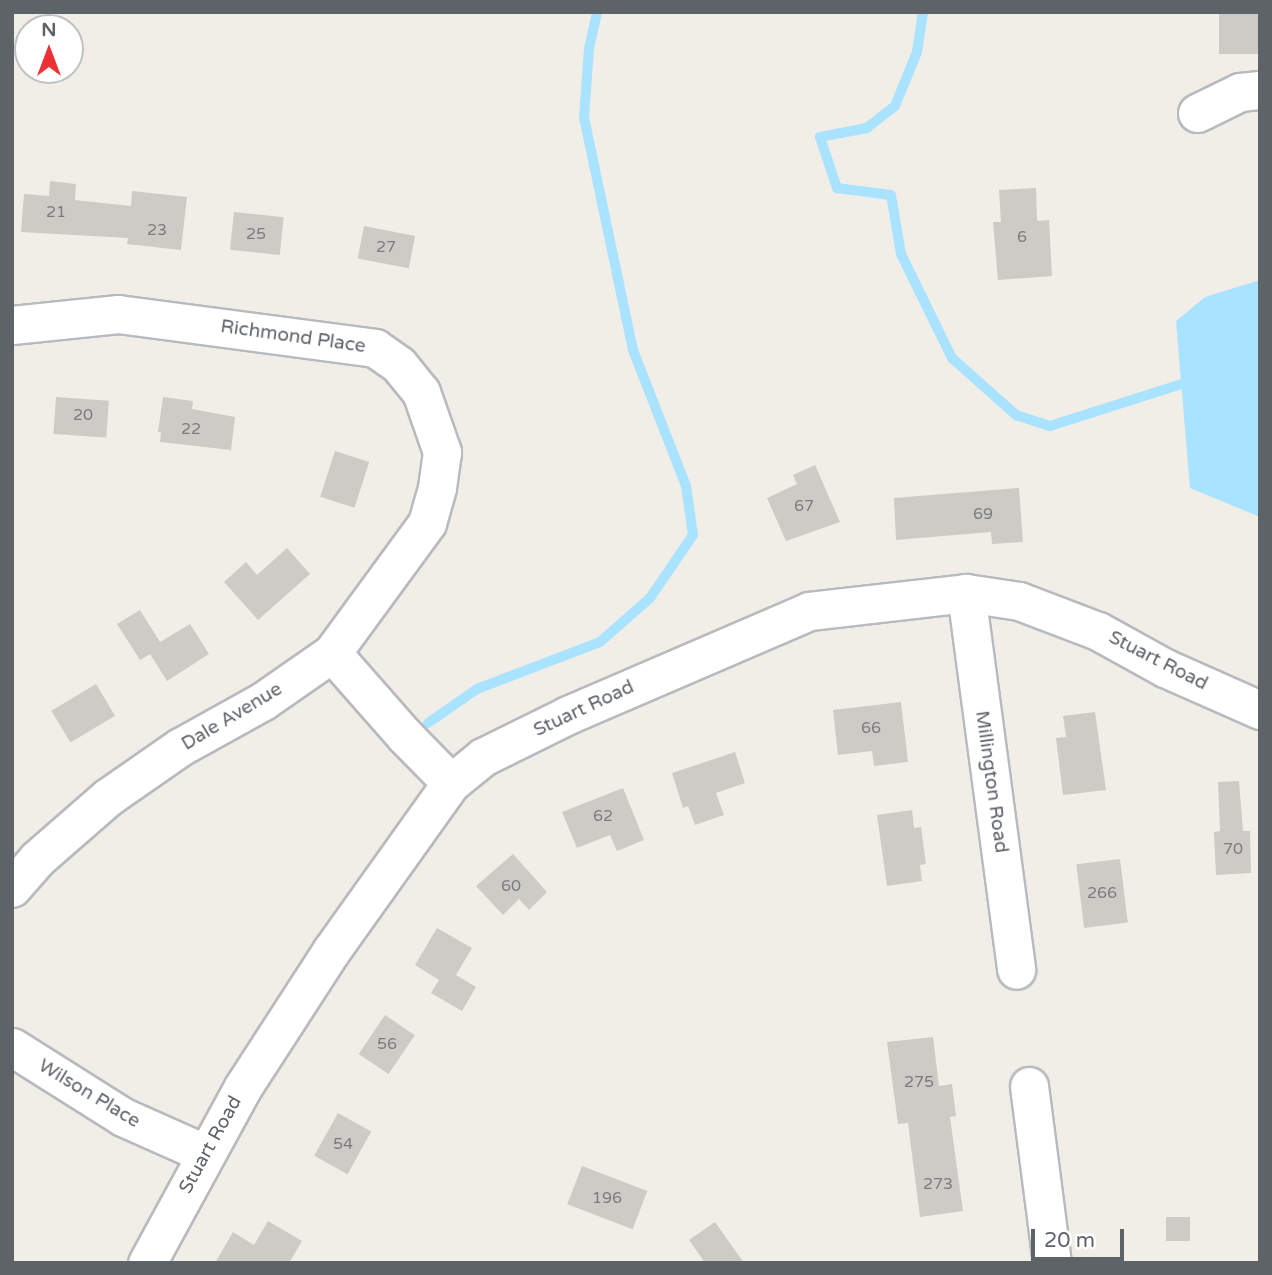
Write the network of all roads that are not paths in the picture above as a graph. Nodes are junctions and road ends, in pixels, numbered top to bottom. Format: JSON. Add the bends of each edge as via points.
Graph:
{"nodes":[{"id":1,"x":1260,"y":90,"type":"edge"},
{"id":2,"x":1197,"y":113,"type":"dead end"},
{"id":3,"x":12,"y":325,"type":"edge"},
{"id":4,"x":427,"y":523,"type":"joint"},
{"id":5,"x":966,"y":593,"type":"junction"},
{"id":6,"x":332,"y":653,"type":"junction"},
{"id":7,"x":1260,"y":710,"type":"edge"},
{"id":8,"x":451,"y":783,"type":"junction"},
{"id":9,"x":12,"y":888,"type":"edge"},
{"id":10,"x":1016,"y":970,"type":"dead end"},
{"id":11,"x":12,"y":1047,"type":"edge"},
{"id":12,"x":1030,"y":1086,"type":"dead end"},
{"id":13,"x":206,"y":1154,"type":"junction"},
{"id":14,"x":147,"y":1263,"type":"edge"},
{"id":15,"x":1052,"y":1263,"type":"edge"}],
"edges":[{"from":1,"to":2,"type":"street","via":[[1240,92]]},
{"from":3,"to":4,"type":"street","name":"Richmond Place","via":[[118,314],[374,348],[399,365],[421,392],[442,452]]},
{"from":4,"to":6,"type":"street","name":"Dale Avenue"},
{"from":5,"to":7,"type":"street","name":"Stuart Road","via":[[1019,601],[1098,631],[1165,668]]},
{"from":5,"to":8,"type":"street","name":"Stuart Road","via":[[809,611],[568,715],[483,757]]},
{"from":5,"to":10,"type":"street","name":"Millington Road"},
{"from":6,"to":8,"type":"street"},
{"from":6,"to":9,"type":"street","name":"Dale Avenue","via":[[108,797],[37,859]]},
{"from":8,"to":13,"type":"street","name":"Stuart Road","via":[[331,951],[243,1087]]},
{"from":11,"to":13,"type":"street","name":"Wilson Place","via":[[123,1117]]},
{"from":12,"to":15,"type":"street"},
{"from":13,"to":14,"type":"street","name":"Stuart Road"}]}
